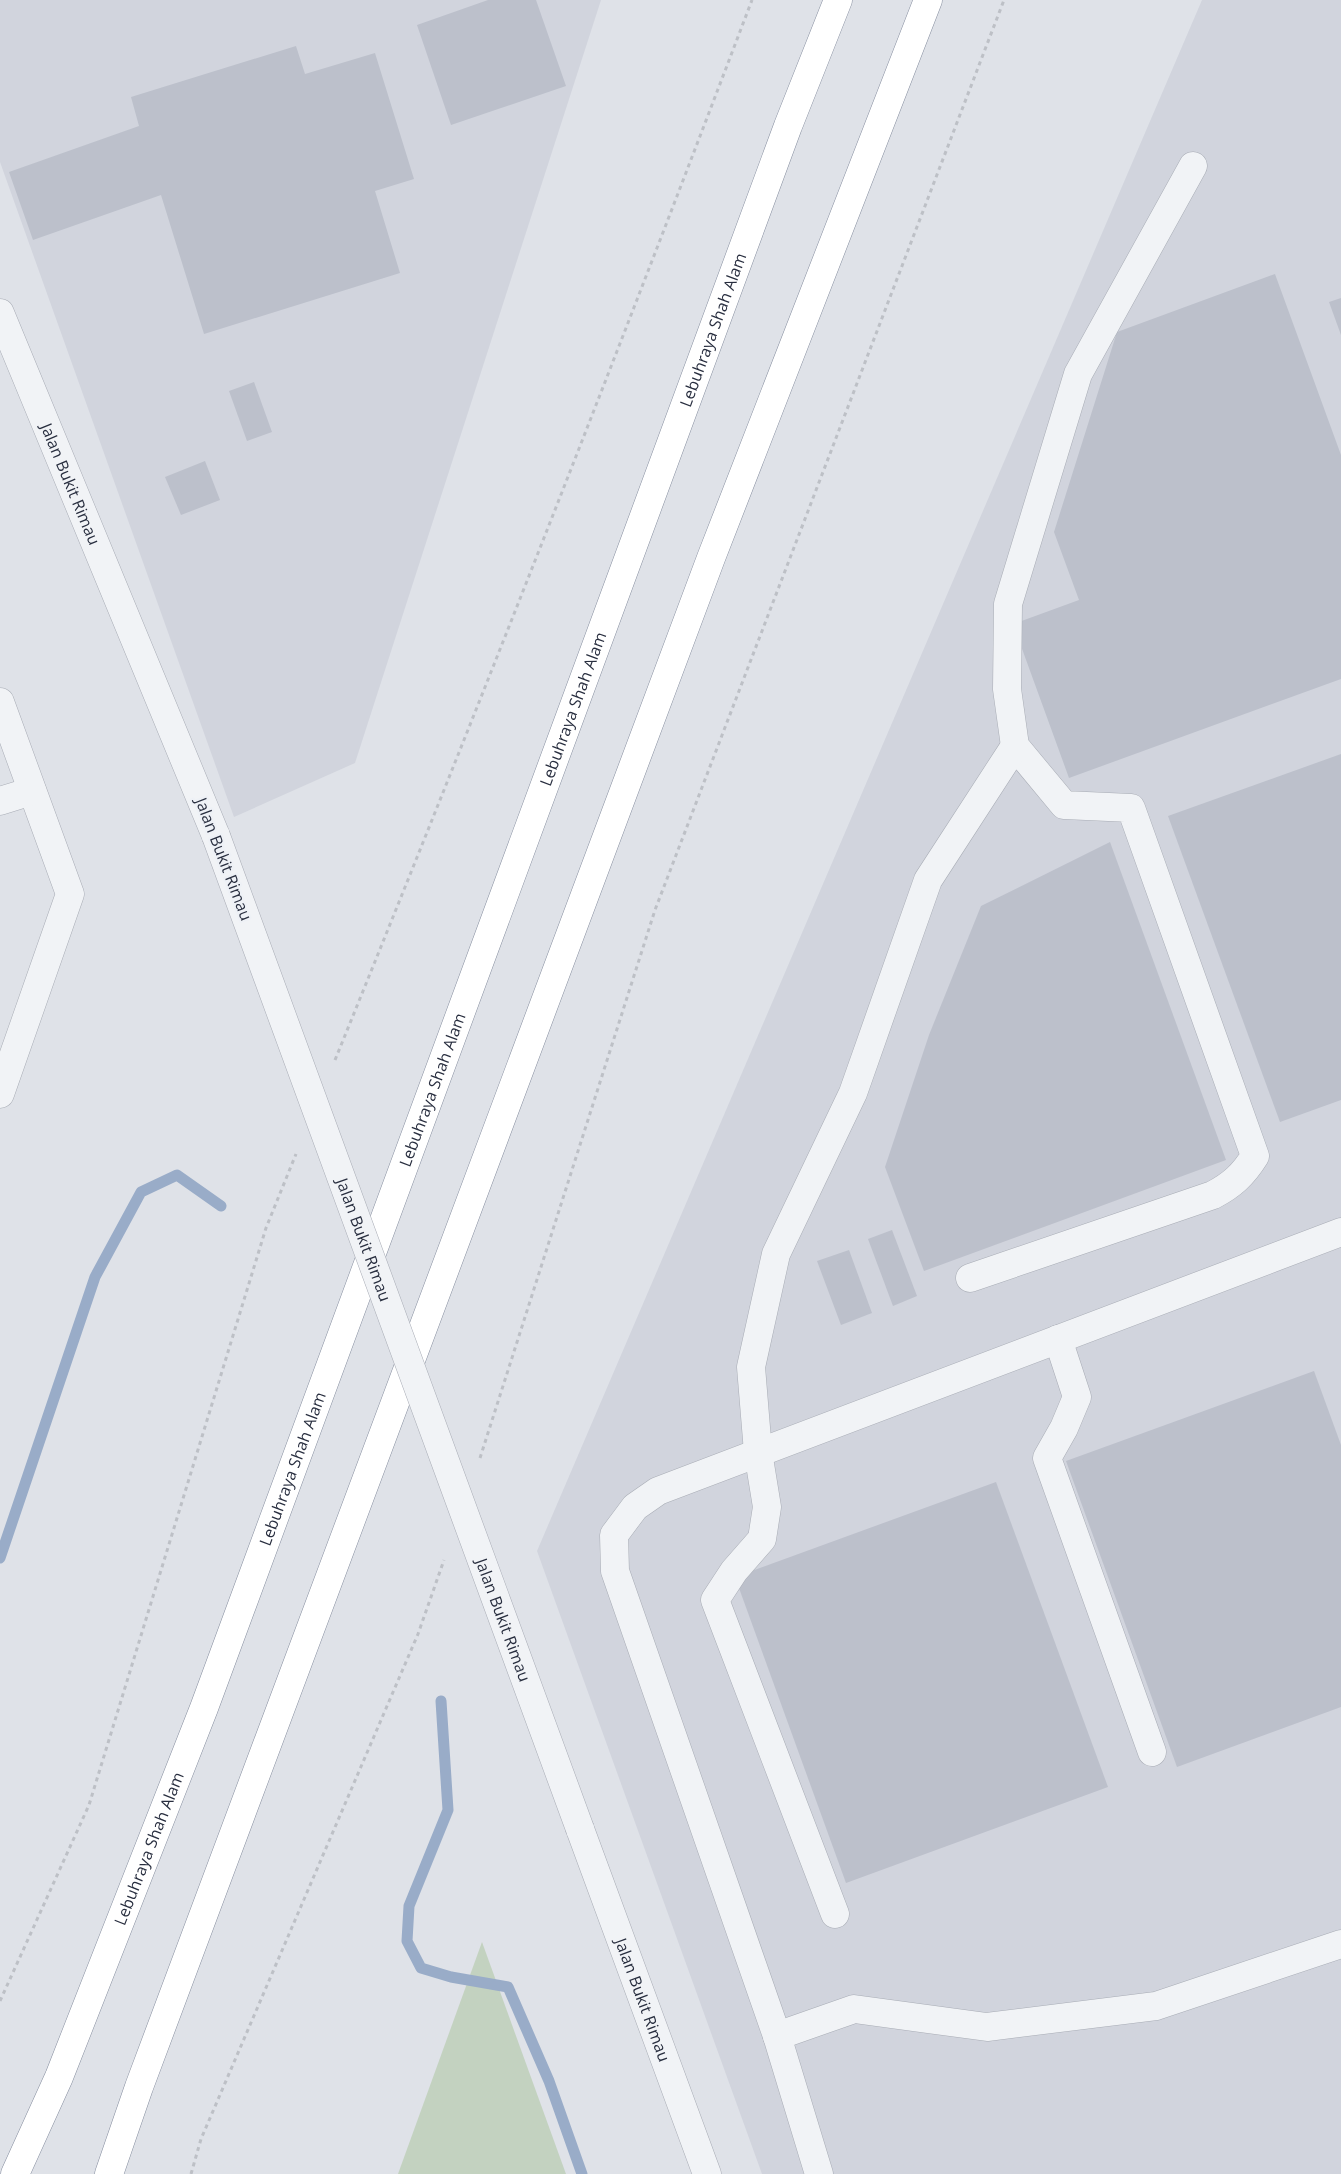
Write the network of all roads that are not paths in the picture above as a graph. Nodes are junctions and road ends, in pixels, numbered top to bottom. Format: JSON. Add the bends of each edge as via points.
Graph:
{"nodes":[{"id":1,"x":838,"y":0,"type":"edge"},
{"id":2,"x":928,"y":0,"type":"edge"},
{"id":3,"x":1194,"y":166,"type":"dead end"},
{"id":4,"x":0,"y":313,"type":"edge"},
{"id":5,"x":0,"y":702,"type":"edge"},
{"id":6,"x":1015,"y":746,"type":"junction"},
{"id":7,"x":32,"y":791,"type":"junction"},
{"id":8,"x":0,"y":801,"type":"edge"},
{"id":9,"x":0,"y":1094,"type":"edge"},
{"id":10,"x":1341,"y":1232,"type":"edge"},
{"id":11,"x":970,"y":1278,"type":"dead end"},
{"id":12,"x":1058,"y":1339,"type":"junction"},
{"id":13,"x":758,"y":1452,"type":"junction"},
{"id":14,"x":1152,"y":1752,"type":"dead end"},
{"id":15,"x":835,"y":1914,"type":"dead end"},
{"id":16,"x":1341,"y":1944,"type":"edge"},
{"id":17,"x":778,"y":2036,"type":"junction"},
{"id":18,"x":15,"y":2174,"type":"edge"},
{"id":19,"x":109,"y":2174,"type":"edge"},
{"id":20,"x":707,"y":2174,"type":"edge"},
{"id":21,"x":819,"y":2174,"type":"edge"}],
"edges":[{"from":1,"to":18,"type":"highway","name":"Lebuhraya Shah Alam","via":[[204,1708],[58,2077]]},
{"from":2,"to":19,"type":"highway","via":[[711,558]]},
{"from":3,"to":6,"type":"street","via":[[1075,383],[1008,604],[1007,689]]},
{"from":4,"to":20,"type":"street","name":"Jalan Bukit Rimau","bridge":true,"via":[[216,836]]},
{"from":5,"to":7,"type":"street"},
{"from":6,"to":11,"type":"street","via":[[1064,805],[1131,808],[1254,1156],[1233,1184],[1213,1195]]},
{"from":6,"to":13,"type":"street","via":[[928,880],[853,1093],[776,1254],[750,1367]]},
{"from":7,"to":8,"type":"street"},
{"from":7,"to":9,"type":"street","via":[[70,894]]},
{"from":10,"to":12,"type":"street"},
{"from":12,"to":13,"type":"street"},
{"from":12,"to":14,"type":"street","via":[[1077,1397],[1047,1458]]},
{"from":13,"to":15,"type":"street","via":[[766,1507],[762,1539],[734,1571],[715,1600]]},
{"from":13,"to":17,"type":"street","via":[[658,1491],[634,1507],[614,1535],[615,1571]]},
{"from":16,"to":17,"type":"street","via":[[1156,2006],[988,2027],[854,2009]]},
{"from":17,"to":21,"type":"street"}]}
